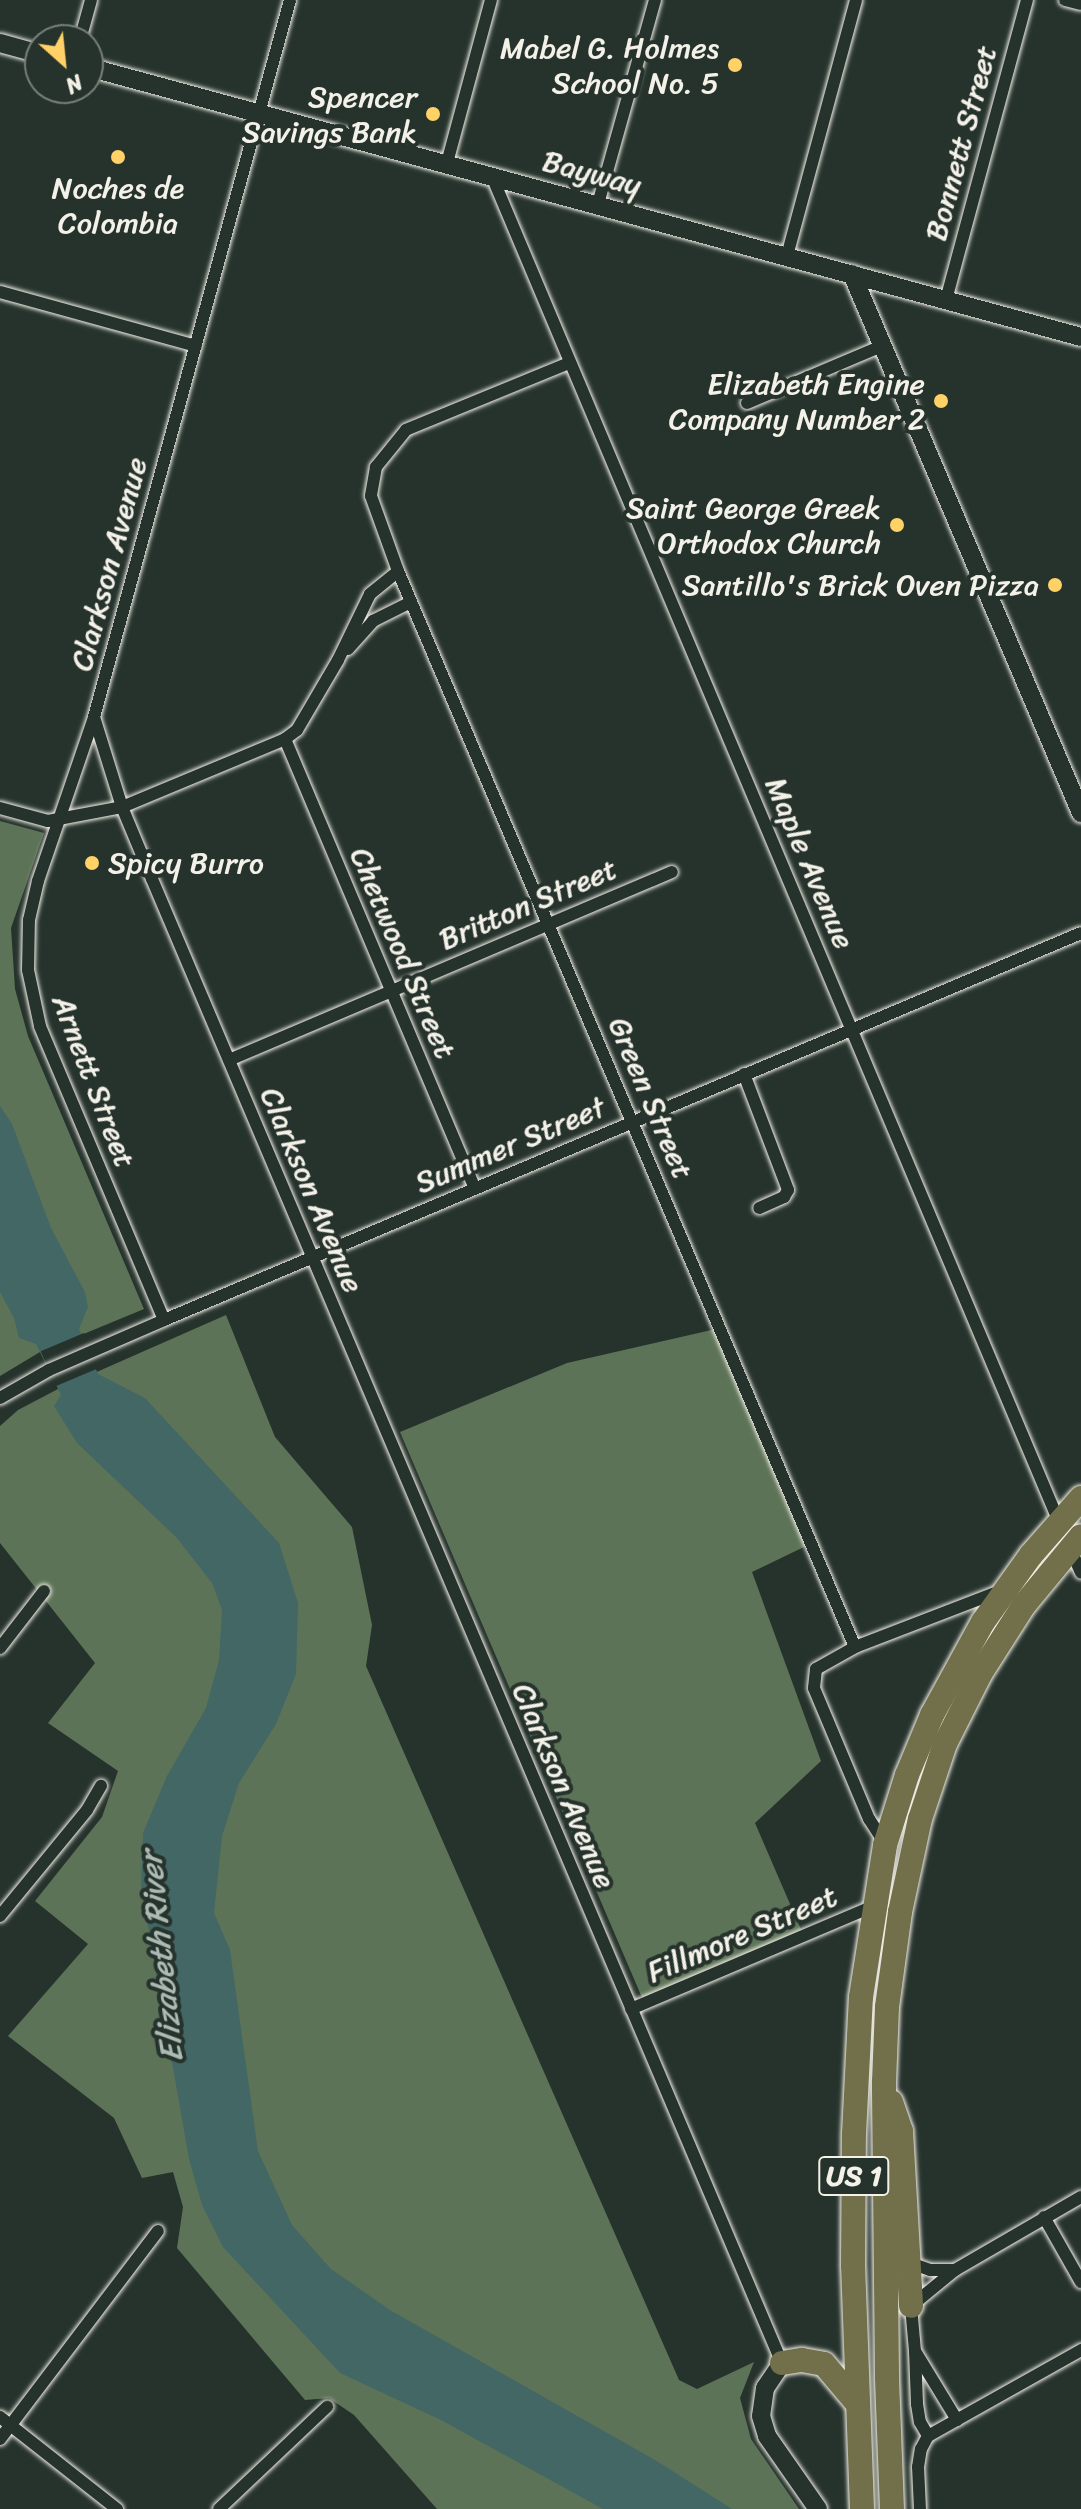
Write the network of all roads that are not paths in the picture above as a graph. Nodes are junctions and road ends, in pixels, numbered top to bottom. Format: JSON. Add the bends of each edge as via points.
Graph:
{"nodes":[{"id":1,"x":91,"y":0,"type":"edge"},
{"id":2,"x":290,"y":0,"type":"edge"},
{"id":3,"x":491,"y":0,"type":"edge"},
{"id":4,"x":655,"y":0,"type":"edge"},
{"id":5,"x":856,"y":0,"type":"edge"},
{"id":6,"x":1027,"y":0,"type":"edge"},
{"id":7,"x":1065,"y":0,"type":"edge"},
{"id":8,"x":1081,"y":4,"type":"edge"},
{"id":9,"x":84,"y":24,"type":"edge"},
{"id":10,"x":0,"y":43,"type":"edge"},
{"id":11,"x":24,"y":50,"type":"edge"},
{"id":12,"x":104,"y":71,"type":"edge"},
{"id":13,"x":258,"y":113,"type":"junction"},
{"id":14,"x":447,"y":163,"type":"junction"},
{"id":15,"x":491,"y":174,"type":"junction"},
{"id":16,"x":598,"y":204,"type":"junction"},
{"id":17,"x":787,"y":256,"type":"junction"},
{"id":18,"x":852,"y":274,"type":"junction"},
{"id":19,"x":0,"y":292,"type":"edge"},
{"id":20,"x":946,"y":300,"type":"junction"},
{"id":21,"x":1081,"y":337,"type":"edge"},
{"id":22,"x":196,"y":346,"type":"junction"},
{"id":23,"x":882,"y":346,"type":"junction"},
{"id":24,"x":569,"y":363,"type":"junction"},
{"id":25,"x":747,"y":403,"type":"dead end"},
{"id":26,"x":398,"y":571,"type":"junction"},
{"id":27,"x":411,"y":602,"type":"junction"},
{"id":28,"x":338,"y":660,"type":"junction"},
{"id":29,"x":94,"y":717,"type":"junction"},
{"id":30,"x":285,"y":739,"type":"junction"},
{"id":31,"x":122,"y":807,"type":"junction"},
{"id":32,"x":0,"y":808,"type":"edge"},
{"id":33,"x":1081,"y":813,"type":"edge"},
{"id":34,"x":61,"y":821,"type":"junction"},
{"id":35,"x":672,"y":872,"type":"dead end"},
{"id":36,"x":549,"y":923,"type":"junction"},
{"id":37,"x":1081,"y":933,"type":"edge"},
{"id":38,"x":391,"y":991,"type":"junction"},
{"id":39,"x":853,"y":1028,"type":"junction"},
{"id":40,"x":229,"y":1060,"type":"junction"},
{"id":41,"x":744,"y":1074,"type":"junction"},
{"id":42,"x":633,"y":1122,"type":"junction"},
{"id":43,"x":474,"y":1186,"type":"junction"},
{"id":44,"x":759,"y":1208,"type":"dead end"},
{"id":45,"x":312,"y":1259,"type":"junction"},
{"id":46,"x":164,"y":1320,"type":"junction"},
{"id":47,"x":0,"y":1398,"type":"edge"},
{"id":48,"x":1081,"y":1498,"type":"edge"},
{"id":49,"x":1058,"y":1521,"type":"junction"},
{"id":50,"x":1076,"y":1542,"type":"edge"},
{"id":51,"x":1081,"y":1573,"type":"edge"},
{"id":52,"x":1007,"y":1588,"type":"junction"},
{"id":53,"x":44,"y":1591,"type":"dead end"},
{"id":54,"x":855,"y":1647,"type":"junction"},
{"id":55,"x":0,"y":1648,"type":"edge"},
{"id":56,"x":101,"y":1786,"type":"dead end"},
{"id":57,"x":885,"y":1845,"type":"junction"},
{"id":58,"x":874,"y":1906,"type":"junction"},
{"id":59,"x":0,"y":1916,"type":"edge"},
{"id":60,"x":631,"y":2009,"type":"junction"},
{"id":61,"x":884,"y":2082,"type":"junction"},
{"id":62,"x":1081,"y":2197,"type":"edge"},
{"id":63,"x":1044,"y":2217,"type":"junction"},
{"id":64,"x":158,"y":2231,"type":"dead end"},
{"id":65,"x":910,"y":2263,"type":"junction"},
{"id":66,"x":955,"y":2270,"type":"junction"},
{"id":67,"x":1081,"y":2282,"type":"edge"},
{"id":68,"x":911,"y":2306,"type":"junction"},
{"id":69,"x":1081,"y":2350,"type":"edge"},
{"id":70,"x":915,"y":2351,"type":"junction"},
{"id":71,"x":782,"y":2363,"type":"junction"},
{"id":72,"x":857,"y":2403,"type":"junction"},
{"id":73,"x":327,"y":2407,"type":"dead end"},
{"id":74,"x":957,"y":2420,"type":"junction"},
{"id":75,"x":5,"y":2421,"type":"edge"},
{"id":76,"x":928,"y":2436,"type":"junction"},
{"id":77,"x":0,"y":2439,"type":"edge"},
{"id":78,"x":117,"y":2509,"type":"edge"},
{"id":79,"x":219,"y":2509,"type":"edge"},
{"id":80,"x":818,"y":2509,"type":"edge"},
{"id":81,"x":862,"y":2509,"type":"edge"},
{"id":82,"x":892,"y":2509,"type":"edge"},
{"id":83,"x":920,"y":2509,"type":"edge"}],
"edges":[{"from":1,"to":9,"type":"street"},
{"from":2,"to":13,"type":"street","name":"Clarkson Avenue"},
{"from":3,"to":14,"type":"street"},
{"from":4,"to":16,"type":"street"},
{"from":5,"to":17,"type":"street"},
{"from":6,"to":20,"type":"street","name":"Bonnett Street"},
{"from":7,"to":8,"type":"street"},
{"from":10,"to":11,"type":"main road"},
{"from":12,"to":13,"type":"main road","name":"Bayway"},
{"from":13,"to":14,"type":"main road","name":"Bayway"},
{"from":13,"to":22,"type":"street","name":"Clarkson Avenue"},
{"from":14,"to":15,"type":"main road","name":"Bayway"},
{"from":15,"to":16,"type":"main road","name":"Bayway"},
{"from":15,"to":24,"type":"street","name":"Maple Avenue"},
{"from":16,"to":17,"type":"main road","name":"Bayway"},
{"from":17,"to":18,"type":"main road","name":"Bayway"},
{"from":18,"to":20,"type":"main road","name":"Bayway"},
{"from":18,"to":23,"type":"main road"},
{"from":19,"to":22,"type":"street"},
{"from":20,"to":21,"type":"main road","name":"Bayway"},
{"from":22,"to":29,"type":"street","name":"Clarkson Avenue"},
{"from":23,"to":25,"type":"street"},
{"from":23,"to":33,"type":"main road"},
{"from":24,"to":26,"type":"street","name":"Green Street","via":[[420,422],[384,453],[371,496]]},
{"from":24,"to":39,"type":"street","name":"Maple Avenue"},
{"from":26,"to":27,"type":"street","name":"Green Street"},
{"from":26,"to":28,"type":"street","via":[[370,594]]},
{"from":27,"to":28,"type":"street","via":[[373,621]]},
{"from":27,"to":36,"type":"street","name":"Green Street"},
{"from":28,"to":30,"type":"street","via":[[297,730]]},
{"from":29,"to":31,"type":"street","name":"Clarkson Avenue"},
{"from":29,"to":34,"type":"street","name":"Arnett Street"},
{"from":30,"to":31,"type":"street"},
{"from":30,"to":38,"type":"street","name":"Chetwood Street"},
{"from":31,"to":34,"type":"street","via":[[86,811]]},
{"from":31,"to":40,"type":"street","name":"Clarkson Avenue"},
{"from":32,"to":34,"type":"street"},
{"from":34,"to":46,"type":"street","name":"Arnett Street","via":[[29,920],[26,949],[32,997]]},
{"from":35,"to":36,"type":"street","name":"Britton Street"},
{"from":36,"to":38,"type":"street","name":"Britton Street"},
{"from":36,"to":42,"type":"street","name":"Green Street"},
{"from":37,"to":39,"type":"street","name":"Summer Street"},
{"from":38,"to":40,"type":"street","name":"Britton Street"},
{"from":38,"to":43,"type":"street","name":"Chetwood Street"},
{"from":39,"to":41,"type":"street","name":"Summer Street"},
{"from":39,"to":49,"type":"street","name":"Maple Avenue"},
{"from":40,"to":45,"type":"street","name":"Clarkson Avenue"},
{"from":41,"to":42,"type":"street","name":"Summer Street"},
{"from":41,"to":44,"type":"street","via":[[788,1190]]},
{"from":42,"to":43,"type":"street","name":"Summer Street"},
{"from":42,"to":54,"type":"street","name":"Green Street"},
{"from":43,"to":45,"type":"street","name":"Summer Street"},
{"from":45,"to":46,"type":"street","name":"Summer Street"},
{"from":45,"to":60,"type":"street","name":"Clarkson Avenue"},
{"from":46,"to":47,"type":"street","name":"Summer Street","via":[[49,1370]]},
{"from":48,"to":49,"type":"highway","number":"US 1"},
{"from":49,"to":50,"type":"street","name":"Maple Avenue"},
{"from":49,"to":52,"type":"highway","number":"US 1"},
{"from":50,"to":51,"type":"street","name":"Maple Avenue"},
{"from":50,"to":61,"type":"highway","number":"US 1","via":[[1024,1605],[980,1674],[945,1744],[920,1819],[900,1912],[887,2007]]},
{"from":52,"to":54,"type":"street"},
{"from":52,"to":57,"type":"highway","number":"US 1","via":[[932,1715]]},
{"from":53,"to":55,"type":"street"},
{"from":54,"to":57,"type":"street","via":[[816,1669],[814,1688]]},
{"from":56,"to":59,"type":"street"},
{"from":57,"to":58,"type":"highway","number":"US 1"},
{"from":58,"to":60,"type":"street","name":"Fillmore Street"},
{"from":58,"to":72,"type":"highway","number":"US 1","via":[[861,1997],[854,2134]]},
{"from":60,"to":71,"type":"street","name":"Clarkson Avenue"},
{"from":61,"to":65,"type":"highway","via":[[901,2131]]},
{"from":61,"to":82,"type":"highway","number":"US 1"},
{"from":62,"to":63,"type":"street"},
{"from":63,"to":66,"type":"street"},
{"from":63,"to":67,"type":"street"},
{"from":64,"to":75,"type":"street"},
{"from":65,"to":66,"type":"street"},
{"from":65,"to":68,"type":"highway"},
{"from":66,"to":68,"type":"street"},
{"from":68,"to":70,"type":"street"},
{"from":69,"to":74,"type":"street"},
{"from":70,"to":74,"type":"street"},
{"from":70,"to":76,"type":"street","via":[[917,2404]]},
{"from":71,"to":72,"type":"highway","via":[[824,2364]]},
{"from":71,"to":80,"type":"main road","via":[[762,2397],[763,2426]]},
{"from":72,"to":81,"type":"highway","number":"US 1"},
{"from":73,"to":79,"type":"street"},
{"from":74,"to":76,"type":"street"},
{"from":75,"to":77,"type":"street"},
{"from":75,"to":78,"type":"street"},
{"from":76,"to":83,"type":"street","via":[[918,2467]]}]}
